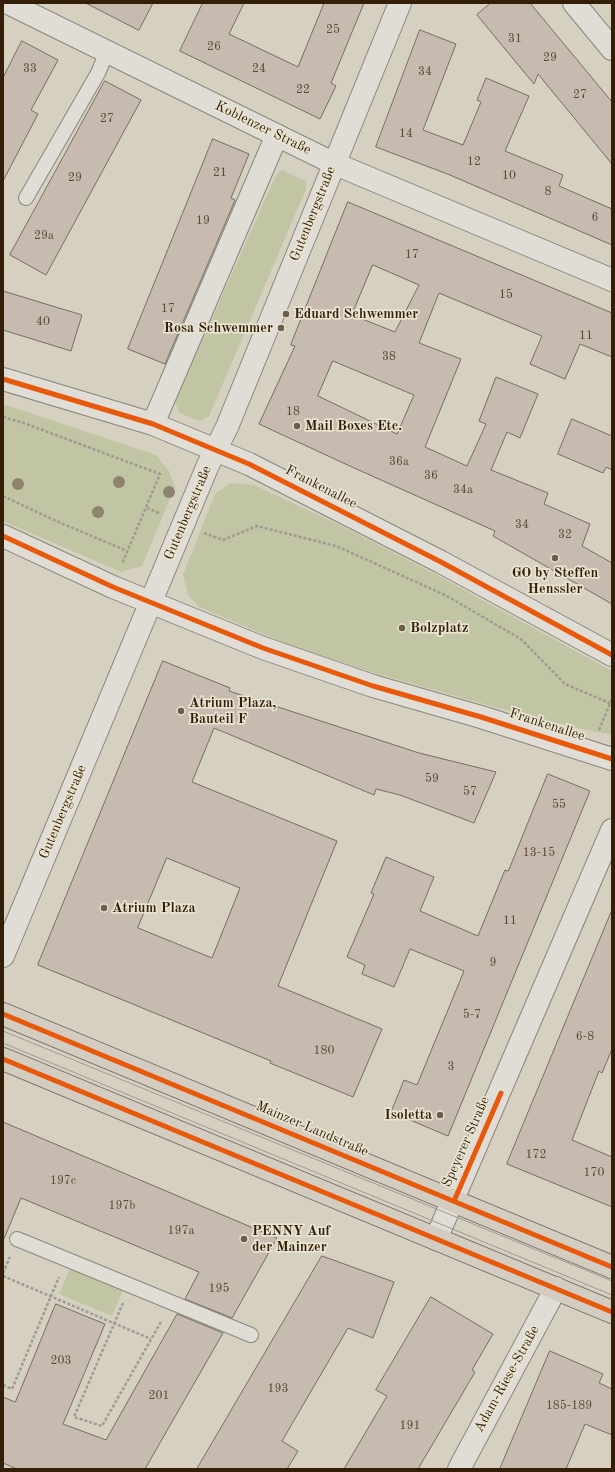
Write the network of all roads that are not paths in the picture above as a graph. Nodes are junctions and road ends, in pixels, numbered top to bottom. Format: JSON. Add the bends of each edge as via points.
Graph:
{"nodes":[{"id":1,"x":8,"y":3,"type":"edge"},
{"id":2,"x":400,"y":3,"type":"edge"},
{"id":3,"x":574,"y":3,"type":"edge"},
{"id":4,"x":612,"y":49,"type":"edge"},
{"id":5,"x":107,"y":52,"type":"junction"},
{"id":6,"x":277,"y":135,"type":"junction"},
{"id":7,"x":333,"y":163,"type":"junction"},
{"id":8,"x":26,"y":198,"type":"dead end"},
{"id":9,"x":612,"y":280,"type":"edge"},
{"id":10,"x":3,"y":379,"type":"edge"},
{"id":11,"x":153,"y":424,"type":"junction"},
{"id":12,"x":215,"y":449,"type":"junction"},
{"id":13,"x":3,"y":536,"type":"edge"},
{"id":14,"x":151,"y":603,"type":"junction"},
{"id":15,"x":612,"y":655,"type":"edge"},
{"id":16,"x":612,"y":759,"type":"edge"},
{"id":17,"x":612,"y":830,"type":"edge"},
{"id":18,"x":3,"y":956,"type":"edge"},
{"id":19,"x":3,"y":1014,"type":"edge"},
{"id":20,"x":3,"y":1059,"type":"edge"},
{"id":21,"x":454,"y":1201,"type":"junction"},
{"id":22,"x":17,"y":1239,"type":"dead end"},
{"id":23,"x":436,"y":1239,"type":"junction"},
{"id":24,"x":612,"y":1267,"type":"edge"},
{"id":25,"x":556,"y":1288,"type":"junction"},
{"id":26,"x":612,"y":1312,"type":"edge"},
{"id":27,"x":251,"y":1335,"type":"dead end"},
{"id":28,"x":458,"y":1469,"type":"edge"}],
"edges":[{"from":1,"to":5,"type":"street","name":"Koblenzer Straße"},
{"from":2,"to":7,"type":"street","name":"Gutenbergstraße"},
{"from":3,"to":4,"type":"street"},
{"from":5,"to":6,"type":"street","name":"Koblenzer Straße"},
{"from":5,"to":8,"type":"lane","via":[[98,73]]},
{"from":6,"to":7,"type":"street","name":"Koblenzer Straße"},
{"from":6,"to":11,"type":"street"},
{"from":7,"to":9,"type":"street","name":"Koblenzer Straße"},
{"from":7,"to":12,"type":"street","name":"Gutenbergstraße","via":[[227,426]]},
{"from":10,"to":11,"type":"street","name":"Frankenallee"},
{"from":11,"to":12,"type":"street","name":"Frankenallee"},
{"from":12,"to":14,"type":"street","name":"Gutenbergstraße"},
{"from":12,"to":15,"type":"street","name":"Frankenallee","via":[[441,562]]},
{"from":13,"to":14,"type":"street","name":"Frankenallee"},
{"from":14,"to":16,"type":"street","name":"Frankenallee","via":[[263,648],[373,686]]},
{"from":14,"to":18,"type":"street","name":"Gutenbergstraße"},
{"from":17,"to":21,"type":"street","name":"Speyerer Straße"},
{"from":19,"to":21,"type":"main road","name":"Mainzer Landstraße"},
{"from":20,"to":23,"type":"main road"},
{"from":21,"to":23,"type":"street","name":"Speyerer Straße"},
{"from":21,"to":24,"type":"main road","name":"Mainzer Landstraße"},
{"from":22,"to":27,"type":"lane"},
{"from":23,"to":25,"type":"main road"},
{"from":25,"to":26,"type":"main road"},
{"from":25,"to":28,"type":"street","name":"Adam-Riese-Straße"}]}
